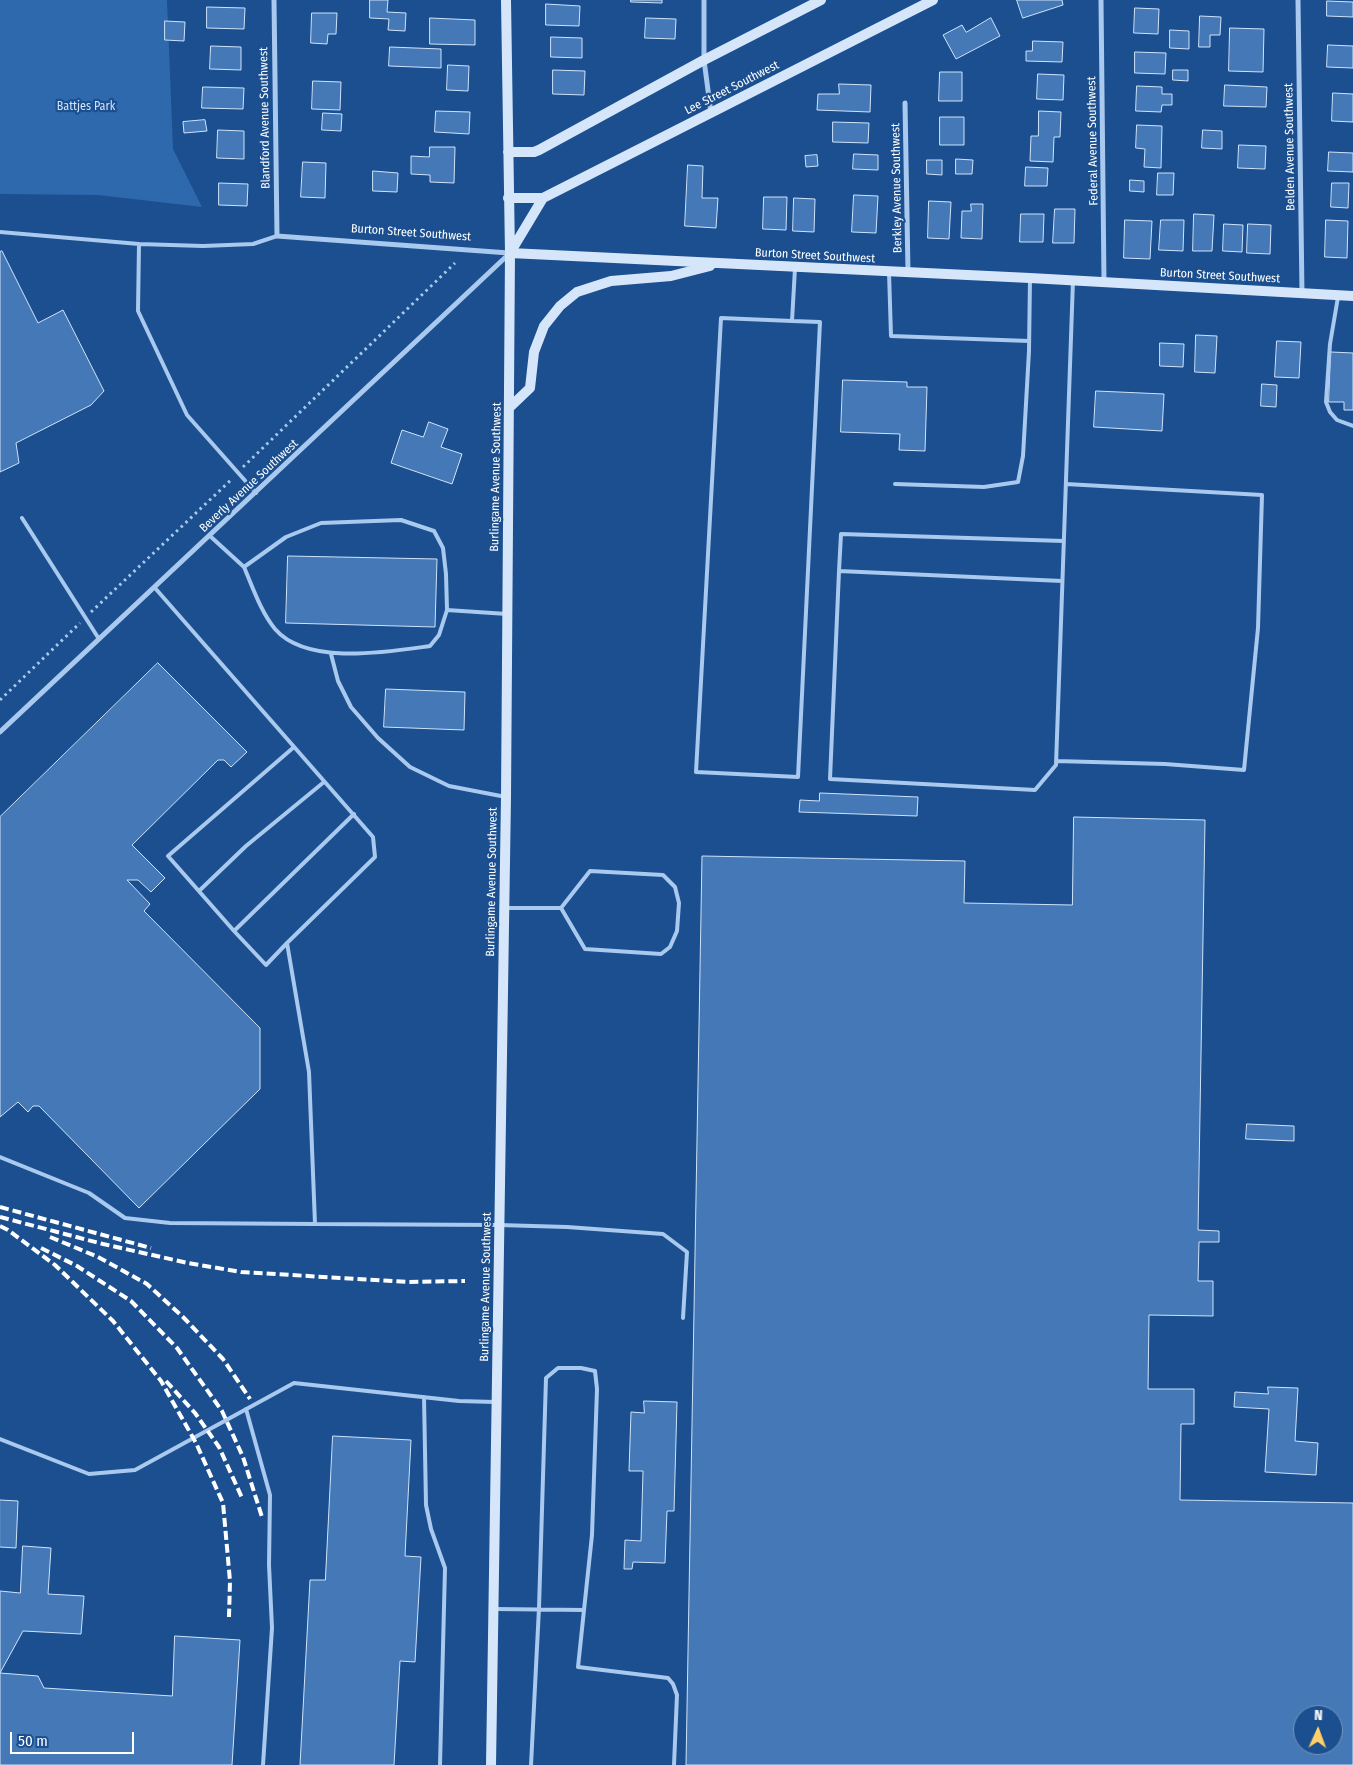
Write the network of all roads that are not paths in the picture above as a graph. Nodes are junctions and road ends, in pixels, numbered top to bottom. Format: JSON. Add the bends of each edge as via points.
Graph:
{"nodes":[{"id":1,"x":274,"y":0,"type":"edge"},
{"id":2,"x":506,"y":0,"type":"edge"},
{"id":3,"x":704,"y":0,"type":"edge"},
{"id":4,"x":821,"y":0,"type":"edge"},
{"id":5,"x":933,"y":0,"type":"edge"},
{"id":6,"x":1101,"y":0,"type":"edge"},
{"id":7,"x":1298,"y":0,"type":"edge"},
{"id":8,"x":704,"y":60,"type":"junction"},
{"id":9,"x":905,"y":103,"type":"dead end"},
{"id":10,"x":711,"y":113,"type":"junction"},
{"id":11,"x":508,"y":152,"type":"junction"},
{"id":12,"x":508,"y":198,"type":"junction"},
{"id":13,"x":543,"y":198,"type":"junction"},
{"id":14,"x":0,"y":232,"type":"edge"},
{"id":15,"x":277,"y":236,"type":"junction"},
{"id":16,"x":139,"y":244,"type":"junction"},
{"id":17,"x":510,"y":253,"type":"junction"},
{"id":18,"x":721,"y":263,"type":"junction"},
{"id":19,"x":795,"y":268,"type":"junction"},
{"id":20,"x":889,"y":272,"type":"junction"},
{"id":21,"x":908,"y":273,"type":"junction"},
{"id":22,"x":1030,"y":278,"type":"junction"},
{"id":23,"x":1073,"y":280,"type":"junction"},
{"id":24,"x":1104,"y":282,"type":"junction"},
{"id":25,"x":1302,"y":293,"type":"junction"},
{"id":26,"x":1339,"y":295,"type":"junction"},
{"id":27,"x":1353,"y":296,"type":"edge"},
{"id":28,"x":792,"y":321,"type":"junction"},
{"id":29,"x":1029,"y":341,"type":"junction"},
{"id":30,"x":509,"y":408,"type":"junction"},
{"id":31,"x":1353,"y":426,"type":"edge"},
{"id":32,"x":895,"y":484,"type":"dead end"},
{"id":33,"x":1066,"y":484,"type":"junction"},
{"id":34,"x":256,"y":493,"type":"junction"},
{"id":35,"x":22,"y":518,"type":"dead end"},
{"id":36,"x":210,"y":536,"type":"junction"},
{"id":37,"x":1064,"y":541,"type":"junction"},
{"id":38,"x":244,"y":567,"type":"junction"},
{"id":39,"x":839,"y":571,"type":"junction"},
{"id":40,"x":1062,"y":581,"type":"junction"},
{"id":41,"x":155,"y":588,"type":"junction"},
{"id":42,"x":447,"y":610,"type":"junction"},
{"id":43,"x":507,"y":614,"type":"junction"},
{"id":44,"x":99,"y":639,"type":"junction"},
{"id":45,"x":331,"y":654,"type":"junction"},
{"id":46,"x":0,"y":732,"type":"edge"},
{"id":47,"x":294,"y":747,"type":"junction"},
{"id":48,"x":1056,"y":761,"type":"junction"},
{"id":49,"x":324,"y":782,"type":"junction"},
{"id":50,"x":506,"y":797,"type":"junction"},
{"id":51,"x":354,"y":814,"type":"junction"},
{"id":52,"x":199,"y":891,"type":"junction"},
{"id":53,"x":504,"y":908,"type":"junction"},
{"id":54,"x":561,"y":908,"type":"junction"},
{"id":55,"x":234,"y":931,"type":"junction"},
{"id":56,"x":288,"y":943,"type":"junction"},
{"id":57,"x":0,"y":1157,"type":"edge"},
{"id":58,"x":315,"y":1224,"type":"junction"},
{"id":59,"x":499,"y":1225,"type":"junction"},
{"id":60,"x":683,"y":1318,"type":"dead end"},
{"id":61,"x":424,"y":1396,"type":"junction"},
{"id":62,"x":496,"y":1402,"type":"junction"},
{"id":63,"x":246,"y":1409,"type":"junction"},
{"id":64,"x":0,"y":1439,"type":"edge"},
{"id":65,"x":540,"y":1608,"type":"junction"},
{"id":66,"x":493,"y":1609,"type":"junction"},
{"id":67,"x":584,"y":1610,"type":"junction"},
{"id":68,"x":263,"y":1765,"type":"edge"},
{"id":69,"x":440,"y":1765,"type":"edge"},
{"id":70,"x":491,"y":1765,"type":"edge"},
{"id":71,"x":531,"y":1765,"type":"edge"},
{"id":72,"x":674,"y":1765,"type":"edge"}],
"edges":[{"from":1,"to":15,"type":"street","name":"Blandford Avenue Southwest"},
{"from":2,"to":11,"type":"street","name":"Burlingame Avenue Southwest"},
{"from":3,"to":8,"type":"street"},
{"from":4,"to":8,"type":"street"},
{"from":5,"to":10,"type":"street","name":"Lee Street Southwest"},
{"from":6,"to":24,"type":"street","name":"Federal Avenue Southwest"},
{"from":7,"to":25,"type":"street","name":"Belden Avenue Southwest"},
{"from":8,"to":10,"type":"street"},
{"from":8,"to":11,"type":"street","via":[[539,150]]},
{"from":9,"to":21,"type":"street","name":"Berkley Avenue Southwest"},
{"from":10,"to":13,"type":"street","name":"Lee Street Southwest"},
{"from":11,"to":12,"type":"street","name":"Burlingame Avenue Southwest"},
{"from":12,"to":13,"type":"street","name":"Lee Street Southwest"},
{"from":12,"to":17,"type":"street","name":"Burlingame Avenue Southwest"},
{"from":13,"to":17,"type":"street"},
{"from":14,"to":16,"type":"lane"},
{"from":15,"to":16,"type":"lane","via":[[252,244]]},
{"from":15,"to":17,"type":"street","name":"Burton Street Southwest"},
{"from":16,"to":34,"type":"lane","via":[[138,311],[187,415]]},
{"from":17,"to":18,"type":"street","name":"Burton Street Southwest"},
{"from":17,"to":30,"type":"street","name":"Burlingame Avenue Southwest"},
{"from":17,"to":34,"type":"street","name":"Beverly Avenue Southwest"},
{"from":18,"to":19,"type":"street","name":"Burton Street Southwest"},
{"from":18,"to":30,"type":"street","via":[[671,276],[611,282],[577,292],[544,326],[534,352],[530,388]]},
{"from":19,"to":20,"type":"street","name":"Burton Street Southwest"},
{"from":19,"to":28,"type":"lane"},
{"from":20,"to":21,"type":"street","name":"Burton Street Southwest"},
{"from":20,"to":29,"type":"lane","via":[[891,336]]},
{"from":21,"to":22,"type":"street","name":"Burton Street Southwest"},
{"from":22,"to":23,"type":"street","name":"Burton Street Southwest"},
{"from":22,"to":29,"type":"lane"},
{"from":23,"to":24,"type":"street","name":"Burton Street Southwest"},
{"from":23,"to":33,"type":"lane"},
{"from":24,"to":25,"type":"street","name":"Burton Street Southwest"},
{"from":25,"to":26,"type":"street","name":"Burton Street Southwest"},
{"from":26,"to":27,"type":"street","name":"Burton Street Southwest"},
{"from":26,"to":31,"type":"lane","via":[[1330,344],[1326,402],[1337,420]]},
{"from":28,"to":28,"type":"lane","via":[[820,322],[798,777],[696,772],[721,318]]},
{"from":29,"to":32,"type":"lane","via":[[1023,456],[1018,482],[984,487]]},
{"from":30,"to":43,"type":"street","name":"Burlingame Avenue Southwest"},
{"from":33,"to":37,"type":"lane"},
{"from":33,"to":48,"type":"lane","via":[[1262,495],[1258,628],[1244,770]]},
{"from":34,"to":36,"type":"street","name":"Beverly Avenue Southwest"},
{"from":35,"to":44,"type":"lane"},
{"from":36,"to":38,"type":"lane"},
{"from":36,"to":41,"type":"street","name":"Beverly Avenue Southwest"},
{"from":37,"to":39,"type":"lane","via":[[841,534]]},
{"from":37,"to":40,"type":"lane"},
{"from":38,"to":42,"type":"lane","via":[[286,536],[321,523],[400,520],[434,531],[443,548]]},
{"from":38,"to":45,"type":"lane","via":[[260,604],[276,629],[295,645]]},
{"from":39,"to":40,"type":"lane"},
{"from":39,"to":48,"type":"lane","via":[[830,779],[1035,790]]},
{"from":40,"to":48,"type":"lane"},
{"from":41,"to":44,"type":"street","name":"Beverly Avenue Southwest"},
{"from":41,"to":47,"type":"lane"},
{"from":42,"to":43,"type":"lane"},
{"from":42,"to":45,"type":"lane","via":[[439,635],[430,646]]},
{"from":43,"to":50,"type":"street","name":"Burlingame Avenue Southwest"},
{"from":44,"to":46,"type":"street","name":"Beverly Avenue Southwest"},
{"from":45,"to":50,"type":"lane","via":[[338,681],[351,707],[410,767],[449,786]]},
{"from":47,"to":49,"type":"lane"},
{"from":47,"to":52,"type":"lane","via":[[168,856]]},
{"from":49,"to":51,"type":"lane"},
{"from":49,"to":52,"type":"lane","via":[[246,846]]},
{"from":50,"to":53,"type":"street","name":"Burlingame Avenue Southwest"},
{"from":51,"to":55,"type":"lane"},
{"from":51,"to":56,"type":"lane","via":[[373,837],[374,857]]},
{"from":52,"to":55,"type":"lane"},
{"from":53,"to":54,"type":"lane"},
{"from":53,"to":59,"type":"street","name":"Burlingame Avenue Southwest"},
{"from":54,"to":54,"type":"lane","via":[[585,949],[661,954],[670,947],[677,931],[679,903],[675,887],[663,875],[590,871]]},
{"from":55,"to":56,"type":"lane","via":[[266,965]]},
{"from":56,"to":58,"type":"lane","via":[[309,1072]]},
{"from":57,"to":58,"type":"lane","via":[[89,1193],[125,1218],[170,1223]]},
{"from":58,"to":59,"type":"lane"},
{"from":59,"to":60,"type":"lane","via":[[663,1234],[687,1252]]},
{"from":59,"to":62,"type":"street","name":"Burlingame Avenue Southwest"},
{"from":61,"to":62,"type":"lane"},
{"from":61,"to":63,"type":"lane","via":[[294,1383]]},
{"from":61,"to":69,"type":"lane","via":[[426,1505],[445,1568]]},
{"from":62,"to":66,"type":"street","name":"Burlingame Avenue Southwest"},
{"from":63,"to":64,"type":"lane","via":[[135,1470],[89,1474]]},
{"from":63,"to":68,"type":"lane","via":[[270,1495],[272,1628]]},
{"from":65,"to":66,"type":"lane"},
{"from":65,"to":67,"type":"lane"},
{"from":65,"to":67,"type":"lane","via":[[546,1378],[558,1368],[580,1368],[595,1371],[598,1389],[592,1535]]},
{"from":65,"to":71,"type":"lane"},
{"from":66,"to":70,"type":"street","name":"Burlingame Avenue Southwest"},
{"from":67,"to":72,"type":"lane","via":[[578,1667],[658,1675],[668,1678],[673,1684],[677,1694]]}]}
